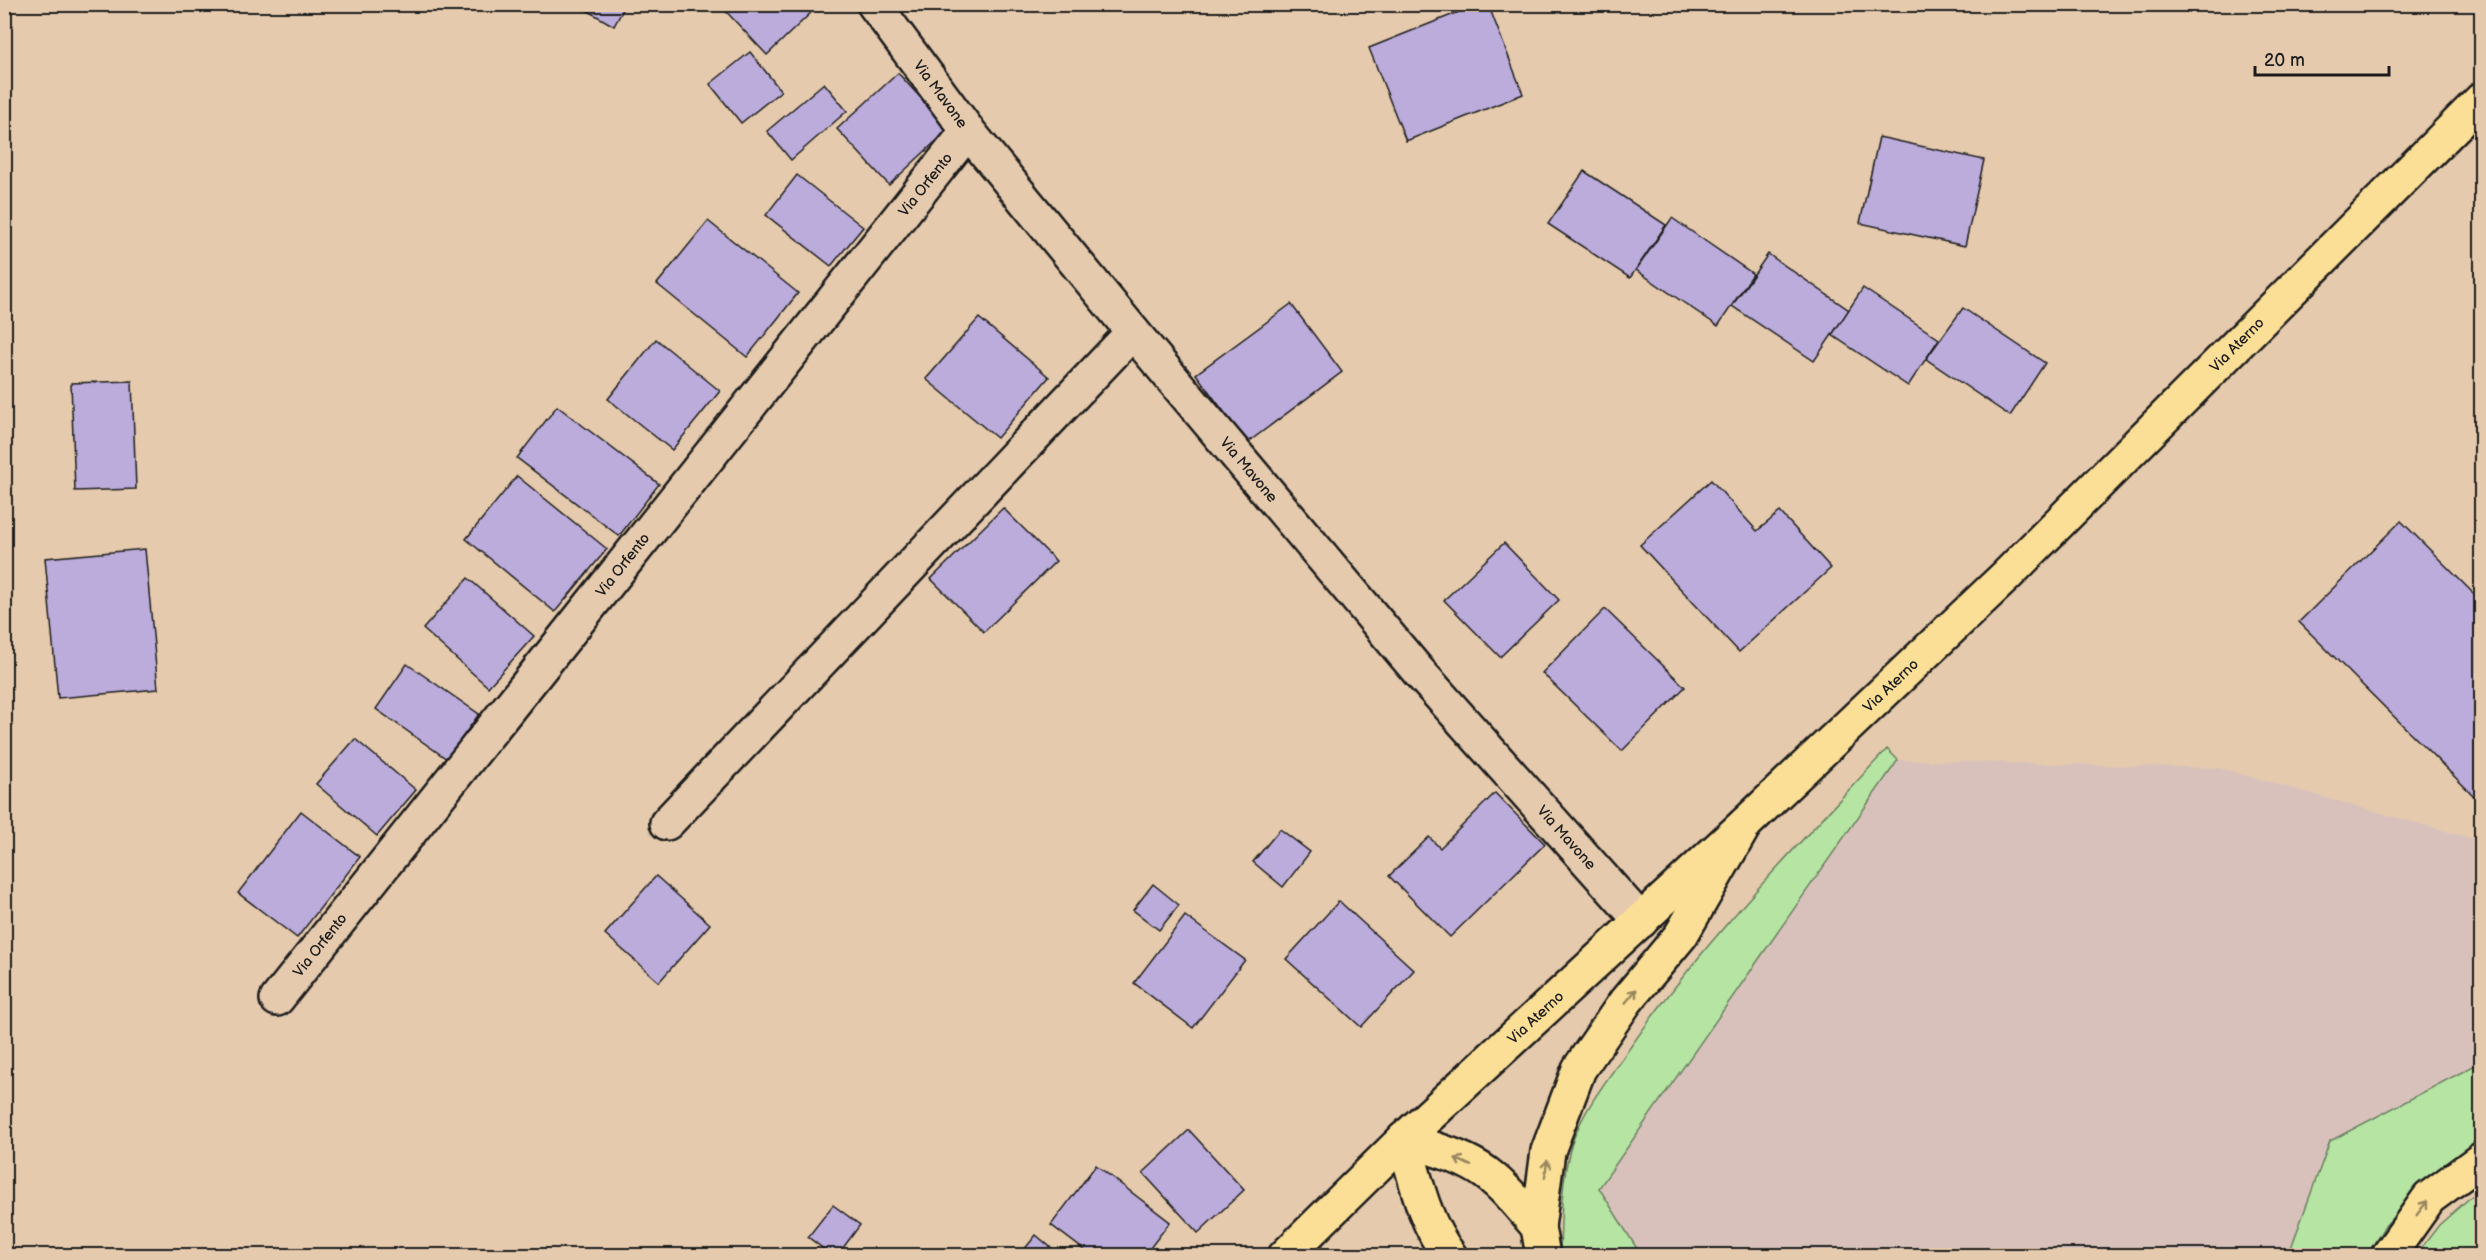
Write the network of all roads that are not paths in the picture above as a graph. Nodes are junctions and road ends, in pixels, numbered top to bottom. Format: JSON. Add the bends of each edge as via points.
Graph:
{"nodes":[{"id":1,"x":874,"y":4,"type":"edge"},
{"id":2,"x":2481,"y":99,"type":"edge"},
{"id":3,"x":968,"y":131,"type":"junction"},
{"id":4,"x":1133,"y":332,"type":"junction"},
{"id":5,"x":667,"y":824,"type":"dead end"},
{"id":6,"x":1745,"y":824,"type":"junction"},
{"id":7,"x":1641,"y":921,"type":"junction"},
{"id":8,"x":277,"y":999,"type":"dead end"},
{"id":9,"x":1404,"y":1139,"type":"junction"},
{"id":10,"x":2481,"y":1159,"type":"edge"},
{"id":11,"x":1540,"y":1241,"type":"edge"},
{"id":12,"x":1285,"y":1256,"type":"edge"},
{"id":13,"x":1450,"y":1256,"type":"edge"},
{"id":14,"x":2388,"y":1256,"type":"edge"}],
"edges":[{"from":1,"to":3,"type":"street","name":"Via Mavone"},
{"from":2,"to":6,"type":"main road","name":"Via Aterno","via":[[2007,574]]},
{"from":3,"to":4,"type":"street","name":"Via Mavone"},
{"from":3,"to":8,"type":"street","name":"Via Orfento"},
{"from":4,"to":5,"type":"street"},
{"from":4,"to":7,"type":"street","name":"Via Mavone","via":[[1419,672]]},
{"from":6,"to":7,"type":"main road","name":"Via Aterno"},
{"from":11,"to":6,"type":"main road","one_way":true,"via":[[1548,1150],[1579,1069],[1626,1001],[1681,935]]},
{"from":7,"to":9,"type":"main road","name":"Via Aterno"},
{"from":11,"to":9,"type":"main road","one_way":true,"via":[[1509,1193],[1484,1172]]},
{"from":9,"to":12,"type":"main road","name":"Via Aterno"},
{"from":9,"to":13,"type":"main road","via":[[1425,1210]]},
{"from":14,"to":10,"type":"main road","one_way":true,"via":[[2429,1198]]}]}
